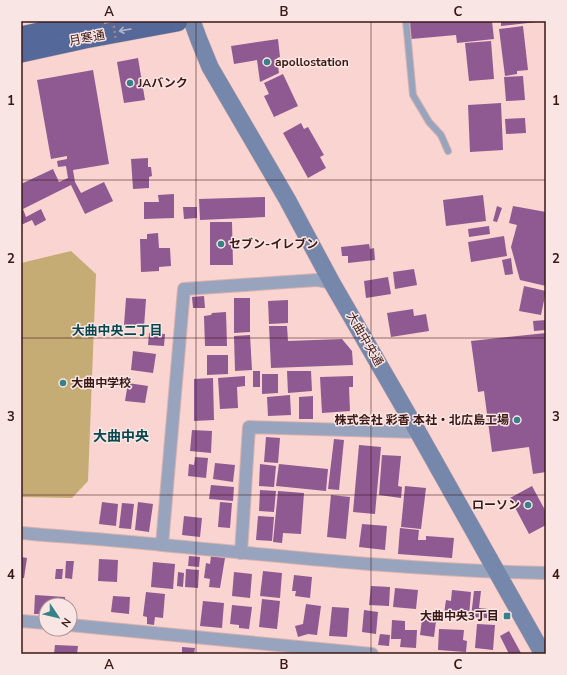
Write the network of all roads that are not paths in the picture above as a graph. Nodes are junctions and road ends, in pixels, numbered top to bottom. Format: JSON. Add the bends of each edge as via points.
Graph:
{"nodes":[{"id":1,"x":94,"y":21,"type":"edge"},
{"id":2,"x":178,"y":21,"type":"edge"},
{"id":3,"x":192,"y":21,"type":"edge"},
{"id":4,"x":406,"y":21,"type":"edge"},
{"id":5,"x":21,"y":37,"type":"edge"},
{"id":6,"x":21,"y":52,"type":"edge"},
{"id":7,"x":448,"y":151,"type":"dead end"},
{"id":8,"x":332,"y":282,"type":"junction"},
{"id":9,"x":418,"y":432,"type":"junction"},
{"id":10,"x":21,"y":533,"type":"edge"},
{"id":11,"x":162,"y":545,"type":"junction"},
{"id":12,"x":241,"y":553,"type":"junction"},
{"id":13,"x":498,"y":572,"type":"junction"},
{"id":14,"x":546,"y":573,"type":"edge"},
{"id":15,"x":21,"y":621,"type":"edge"},
{"id":16,"x":38,"y":622,"type":"edge"},
{"id":17,"x":78,"y":626,"type":"edge"},
{"id":18,"x":372,"y":654,"type":"edge"},
{"id":19,"x":543,"y":654,"type":"edge"}],
"edges":[{"from":1,"to":5,"type":"highway","name":"月寒通"},
{"from":2,"to":6,"type":"highway","name":"月寒通","one_way":true},
{"from":3,"to":8,"type":"main road","name":"大曲中央通","via":[[210,67]]},
{"from":4,"to":7,"type":"lane","via":[[413,95],[429,122],[441,136]]},
{"from":8,"to":9,"type":"main road","name":"大曲中央通"},
{"from":8,"to":11,"type":"street","via":[[317,280],[184,290]]},
{"from":9,"to":12,"type":"street","via":[[249,427]]},
{"from":9,"to":13,"type":"main road","name":"大曲中央通"},
{"from":10,"to":11,"type":"street"},
{"from":11,"to":12,"type":"street"},
{"from":12,"to":13,"type":"street"},
{"from":13,"to":14,"type":"street"},
{"from":13,"to":19,"type":"main road","name":"大曲中央通"},
{"from":15,"to":16,"type":"street"},
{"from":17,"to":18,"type":"street"}]}
